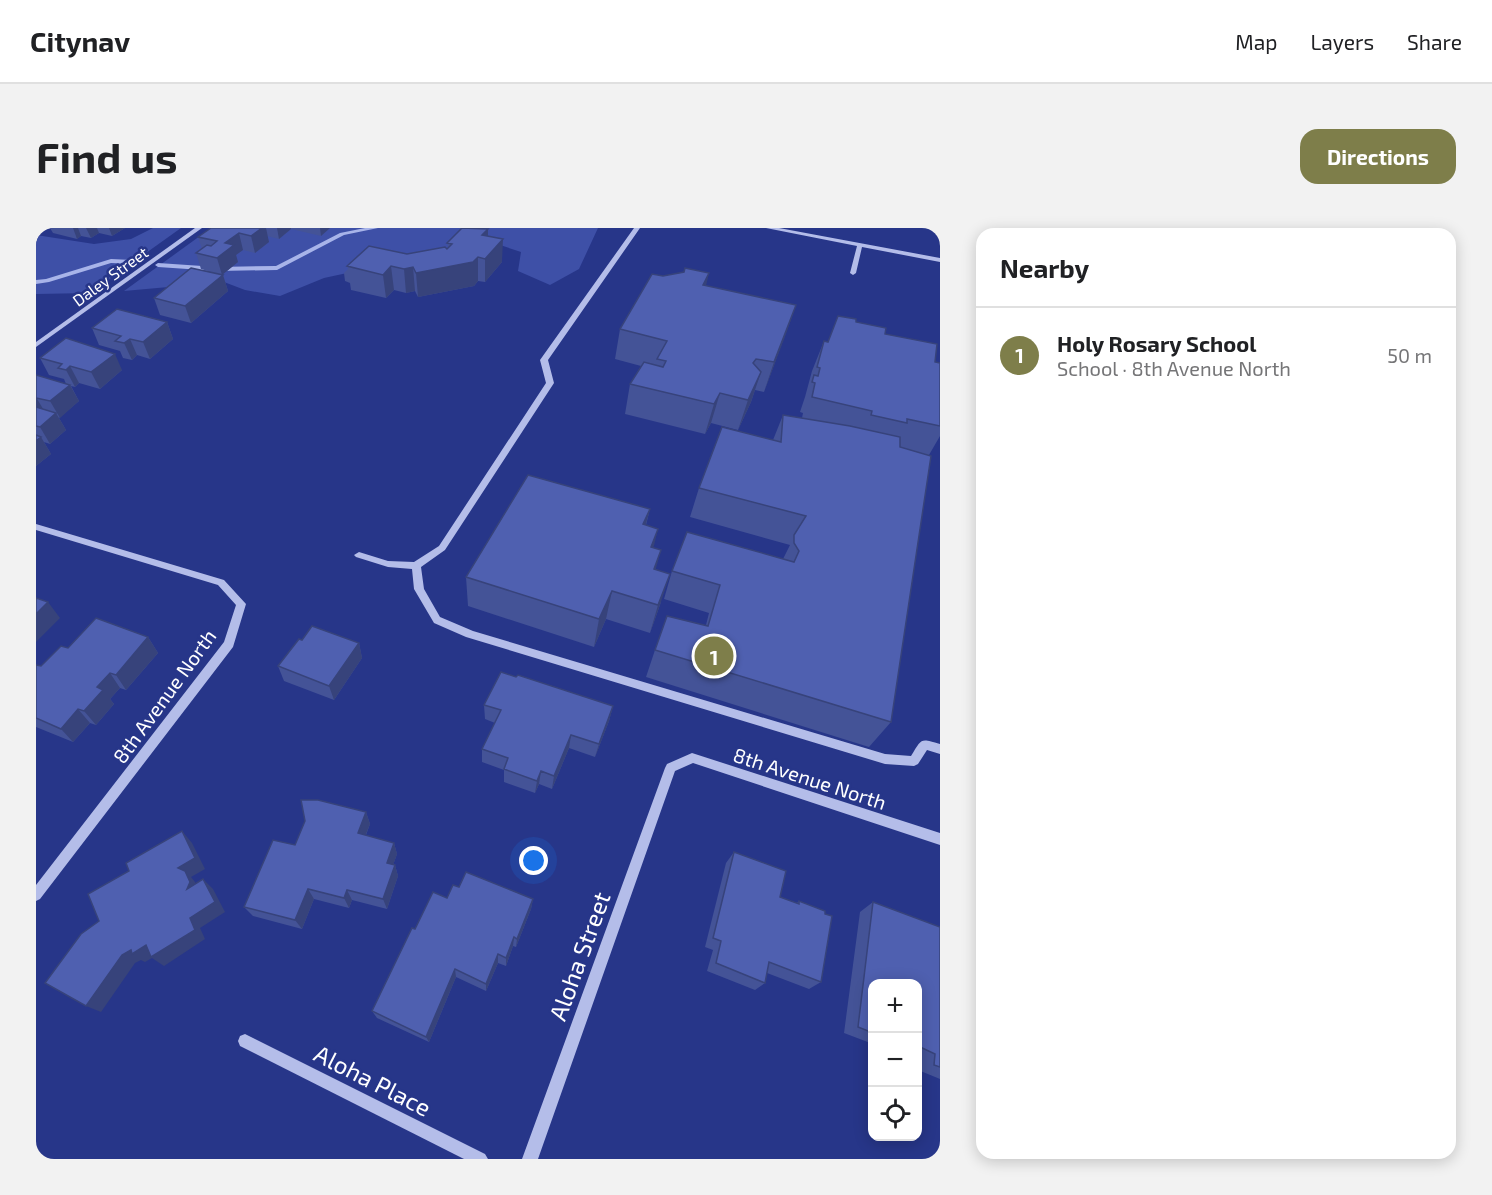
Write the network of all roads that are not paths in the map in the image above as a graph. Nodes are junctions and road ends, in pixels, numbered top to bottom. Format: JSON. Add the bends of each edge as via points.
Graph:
{"nodes":[{"id":1,"x":199,"y":228,"type":"edge"},
{"id":2,"x":636,"y":228,"type":"edge"},
{"id":3,"x":769,"y":228,"type":"edge"},
{"id":4,"x":860,"y":245,"type":"junction"},
{"id":5,"x":940,"y":260,"type":"edge"},
{"id":6,"x":853,"y":273,"type":"dead end"},
{"id":7,"x":36,"y":345,"type":"edge"},
{"id":8,"x":36,"y":527,"type":"edge"},
{"id":9,"x":358,"y":555,"type":"dead end"},
{"id":10,"x":416,"y":566,"type":"junction"},
{"id":11,"x":940,"y":749,"type":"edge"},
{"id":12,"x":671,"y":768,"type":"joint"},
{"id":13,"x":940,"y":839,"type":"edge"},
{"id":14,"x":36,"y":895,"type":"edge"},
{"id":15,"x":245,"y":1041,"type":"dead end"},
{"id":16,"x":480,"y":1159,"type":"edge"},
{"id":17,"x":530,"y":1159,"type":"edge"}],
"edges":[{"from":1,"to":7,"type":"street","name":"Daley Street"},
{"from":2,"to":10,"type":"street","via":[[544,360],[550,383],[544,393],[442,548]]},
{"from":3,"to":4,"type":"street"},
{"from":4,"to":5,"type":"street"},
{"from":4,"to":6,"type":"street"},
{"from":8,"to":14,"type":"street","name":"8th Avenue North","via":[[221,582],[241,604],[229,644]]},
{"from":9,"to":10,"type":"street","via":[[388,564]]},
{"from":10,"to":11,"type":"street","via":[[419,589],[437,620],[470,634],[885,759],[914,761],[924,744]]},
{"from":12,"to":13,"type":"street","name":"8th Avenue North","via":[[693,758]]},
{"from":12,"to":17,"type":"street","name":"Aloha Street"},
{"from":15,"to":16,"type":"street","name":"Aloha Place"}]}
